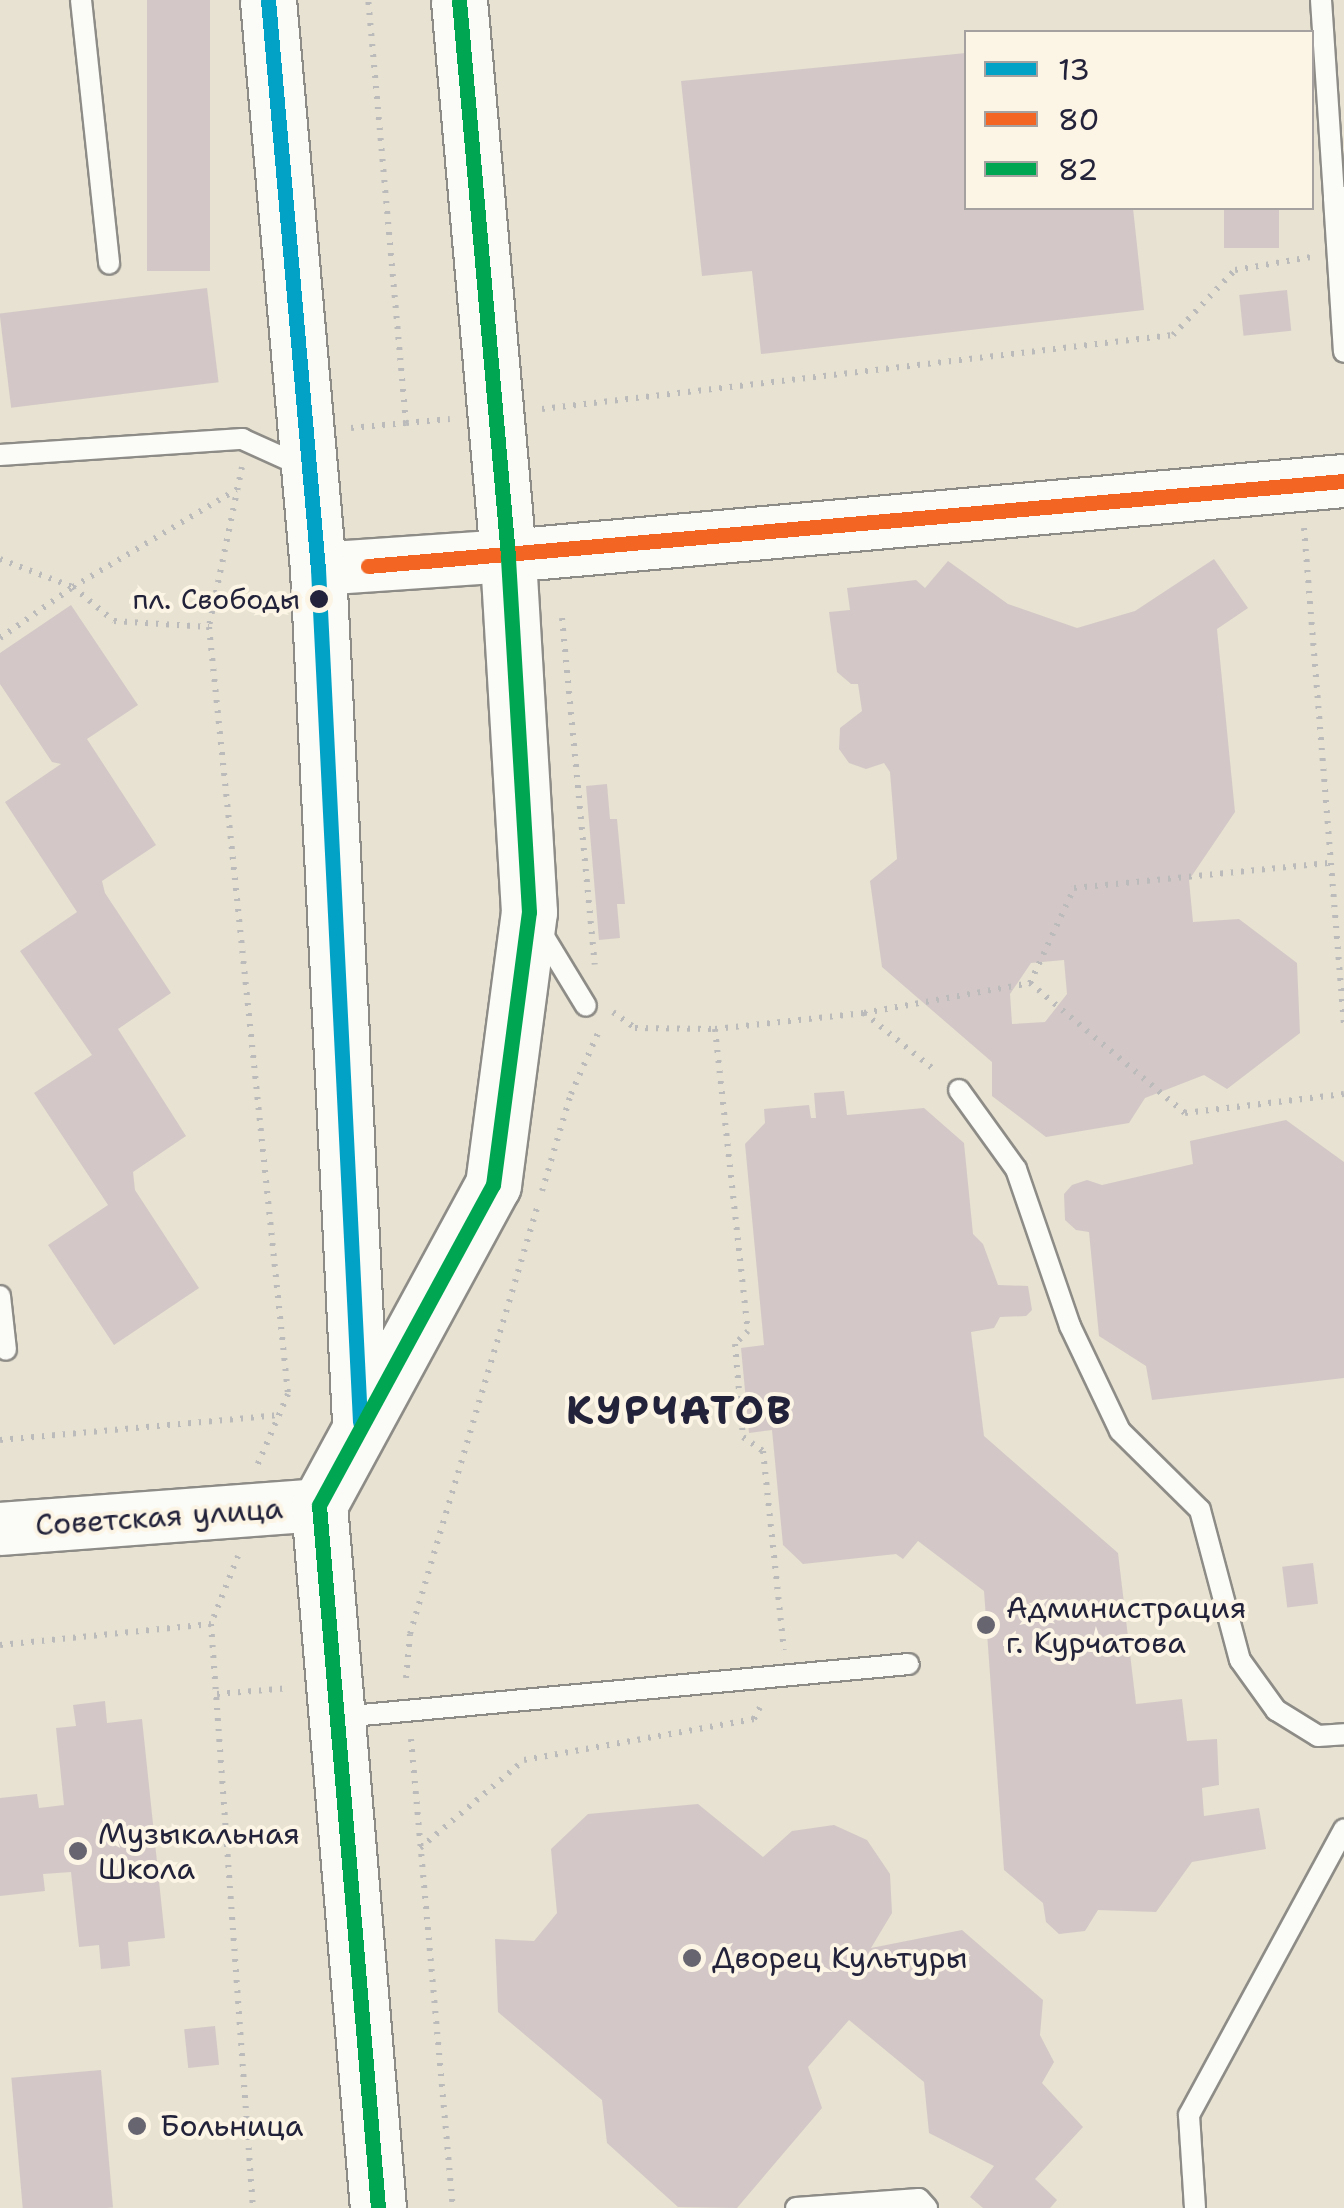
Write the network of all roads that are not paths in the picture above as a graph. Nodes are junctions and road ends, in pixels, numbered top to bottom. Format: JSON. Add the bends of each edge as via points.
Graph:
{"nodes":[{"id":1,"x":81,"y":0,"type":"edge"},
{"id":2,"x":268,"y":0,"type":"edge"},
{"id":3,"x":459,"y":0,"type":"edge"},
{"id":4,"x":1327,"y":3,"type":"edge"},
{"id":5,"x":1339,"y":197,"type":"edge"},
{"id":6,"x":109,"y":264,"type":"dead end"},
{"id":7,"x":1344,"y":352,"type":"edge"},
{"id":8,"x":0,"y":455,"type":"edge"},
{"id":9,"x":309,"y":469,"type":"junction"},
{"id":10,"x":1322,"y":483,"type":"edge"},
{"id":11,"x":531,"y":554,"type":"junction"},
{"id":12,"x":318,"y":569,"type":"junction"},
{"id":13,"x":529,"y":912,"type":"junction"},
{"id":14,"x":586,"y":1006,"type":"dead end"},
{"id":15,"x":959,"y":1090,"type":"road end"},
{"id":16,"x":0,"y":1296,"type":"edge"},
{"id":17,"x":6,"y":1350,"type":"dead end"},
{"id":18,"x":360,"y":1422,"type":"junction"},
{"id":19,"x":318,"y":1505,"type":"junction"},
{"id":20,"x":0,"y":1529,"type":"edge"},
{"id":21,"x":909,"y":1664,"type":"dead end"},
{"id":22,"x":334,"y":1718,"type":"junction"},
{"id":23,"x":1344,"y":1734,"type":"edge"},
{"id":24,"x":1344,"y":1830,"type":"edge"},
{"id":25,"x":378,"y":2208,"type":"edge"},
{"id":26,"x":796,"y":2208,"type":"edge"},
{"id":27,"x":927,"y":2208,"type":"edge"},
{"id":28,"x":1195,"y":2208,"type":"edge"}],
"edges":[{"from":1,"to":6,"type":"lane"},
{"from":2,"to":9,"type":"main road"},
{"from":3,"to":11,"type":"main road"},
{"from":4,"to":5,"type":"lane"},
{"from":5,"to":7,"type":"lane"},
{"from":8,"to":9,"type":"lane","via":[[242,439]]},
{"from":9,"to":12,"type":"main road"},
{"from":10,"to":11,"type":"street"},
{"from":11,"to":12,"type":"street"},
{"from":11,"to":13,"type":"main road"},
{"from":12,"to":18,"type":"main road"},
{"from":13,"to":14,"type":"lane"},
{"from":13,"to":18,"type":"main road","via":[[493,1186]]},
{"from":15,"to":23,"type":"lane","via":[[1016,1169],[1070,1326],[1120,1431],[1200,1510],[1240,1660],[1276,1710],[1318,1736]]},
{"from":16,"to":17,"type":"lane"},
{"from":18,"to":19,"type":"main road"},
{"from":19,"to":20,"type":"street","name":"Советская улица"},
{"from":19,"to":22,"type":"main road"},
{"from":21,"to":22,"type":"lane"},
{"from":22,"to":25,"type":"main road"},
{"from":24,"to":28,"type":"lane","via":[[1189,2114]]},
{"from":26,"to":27,"type":"lane","via":[[919,2200]]}]}
